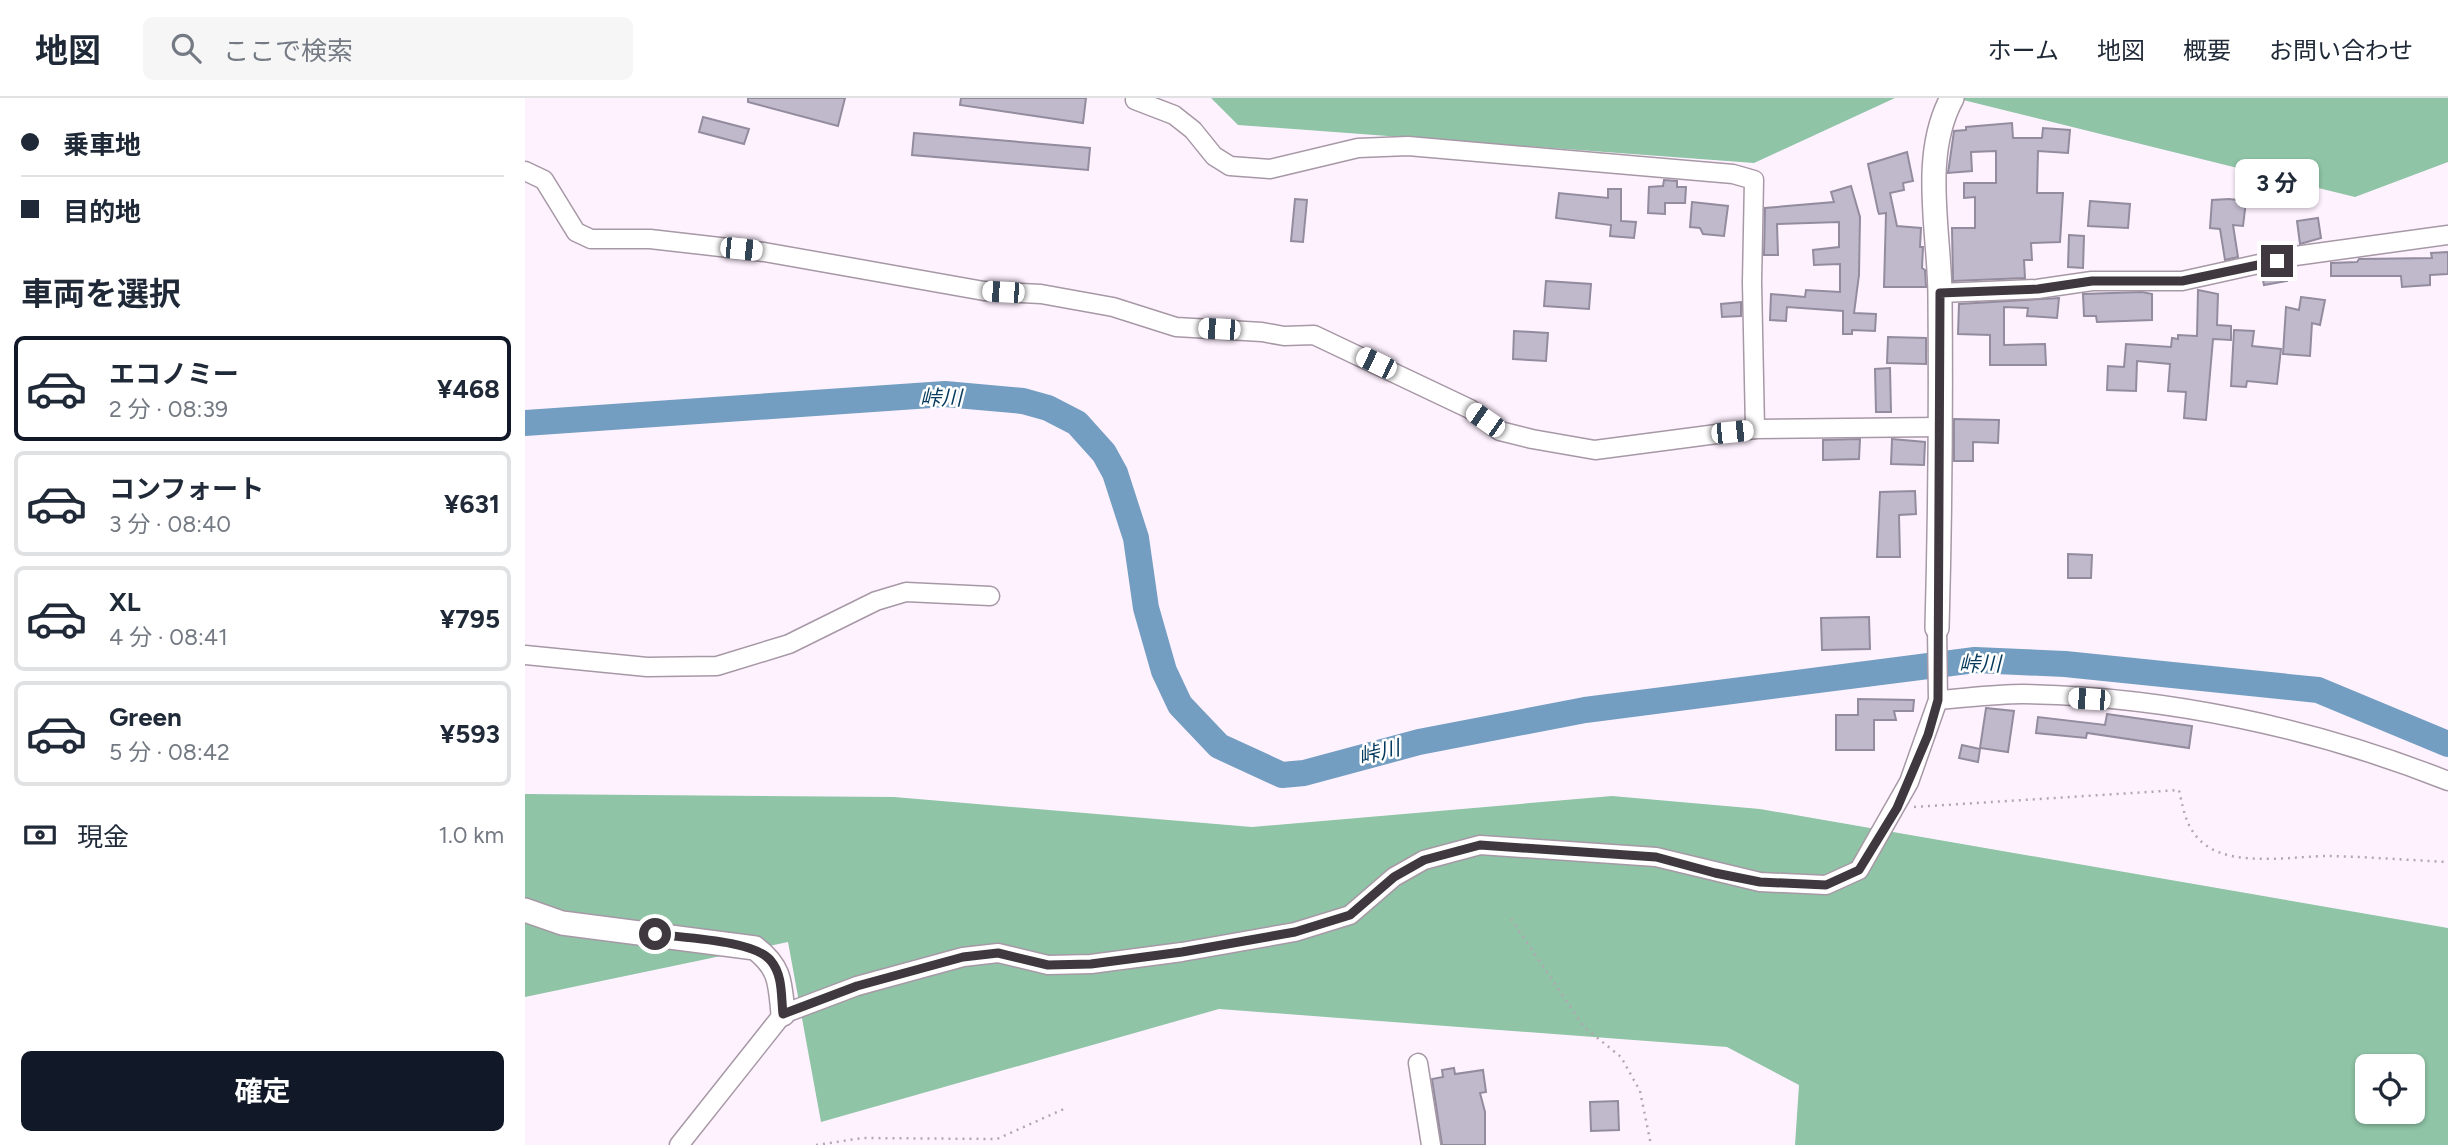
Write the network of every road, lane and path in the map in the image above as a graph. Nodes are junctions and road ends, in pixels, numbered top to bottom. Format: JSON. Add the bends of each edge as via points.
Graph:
{"nodes":[{"id":1,"x":1952,"y":98,"type":"edge"},
{"id":2,"x":1135,"y":100,"type":"dead end"},
{"id":3,"x":525,"y":171,"type":"edge"},
{"id":4,"x":2448,"y":235,"type":"edge"},
{"id":5,"x":1940,"y":293,"type":"junction"},
{"id":6,"x":1940,"y":428,"type":"junction"},
{"id":7,"x":1755,"y":429,"type":"junction"},
{"id":8,"x":990,"y":596,"type":"dead end"},
{"id":9,"x":1937,"y":628,"type":"joint"},
{"id":10,"x":525,"y":655,"type":"edge"},
{"id":11,"x":1938,"y":700,"type":"junction"},
{"id":12,"x":2448,"y":781,"type":"edge"},
{"id":13,"x":1897,"y":808,"type":"junction"},
{"id":14,"x":2448,"y":862,"type":"edge"},
{"id":15,"x":525,"y":910,"type":"edge"},
{"id":16,"x":1511,"y":919,"type":"dead end"},
{"id":17,"x":783,"y":1014,"type":"junction"},
{"id":18,"x":1418,"y":1063,"type":"dead end"},
{"id":19,"x":1066,"y":1108,"type":"dead end"},
{"id":20,"x":679,"y":1145,"type":"edge"},
{"id":21,"x":817,"y":1145,"type":"edge"},
{"id":22,"x":1431,"y":1145,"type":"edge"},
{"id":23,"x":1650,"y":1145,"type":"edge"}],
"edges":[{"from":1,"to":5,"type":"street","via":[[1941,119],[1935,164]]},
{"from":2,"to":7,"type":"street","via":[[1174,115],[1230,166],[1270,169],[1358,148],[1408,146],[1733,174],[1754,180]]},
{"from":3,"to":7,"type":"street","via":[[544,180],[576,232],[591,239],[650,239],[764,252],[984,291],[1041,294],[1113,307],[1175,327],[1314,335],[1470,410],[1500,431],[1532,439],[1595,450]]},
{"from":4,"to":5,"type":"street","via":[[2295,256],[2182,281],[2092,281],[2038,289]]},
{"from":5,"to":6,"type":"street"},
{"from":6,"to":7,"type":"street"},
{"from":6,"to":9,"type":"street"},
{"from":8,"to":10,"type":"street","via":[[906,592],[876,601],[789,644],[717,666],[647,667]]},
{"from":9,"to":11,"type":"street"},
{"from":11,"to":12,"type":"street","via":[[2022,694],[2134,702],[2249,721],[2369,753]]},
{"from":11,"to":13,"type":"street"},
{"from":13,"to":14,"type":"path","via":[[2179,790],[2186,824],[2207,846],[2222,853],[2259,859],[2328,856]]},
{"from":13,"to":17,"type":"street","via":[[1859,870],[1826,885],[1760,882],[1656,857],[1480,845],[1424,860],[1394,877],[1350,915],[1295,932],[1091,964],[1048,965],[998,953],[963,957],[857,986]]},
{"from":15,"to":17,"type":"street","via":[[562,923],[755,948],[771,961],[780,982]]},
{"from":16,"to":23,"type":"path","via":[[1584,1027],[1621,1057],[1640,1091]]},
{"from":17,"to":20,"type":"street"},
{"from":18,"to":22,"type":"street"},
{"from":19,"to":21,"type":"path","via":[[997,1139],[863,1138]]}]}
